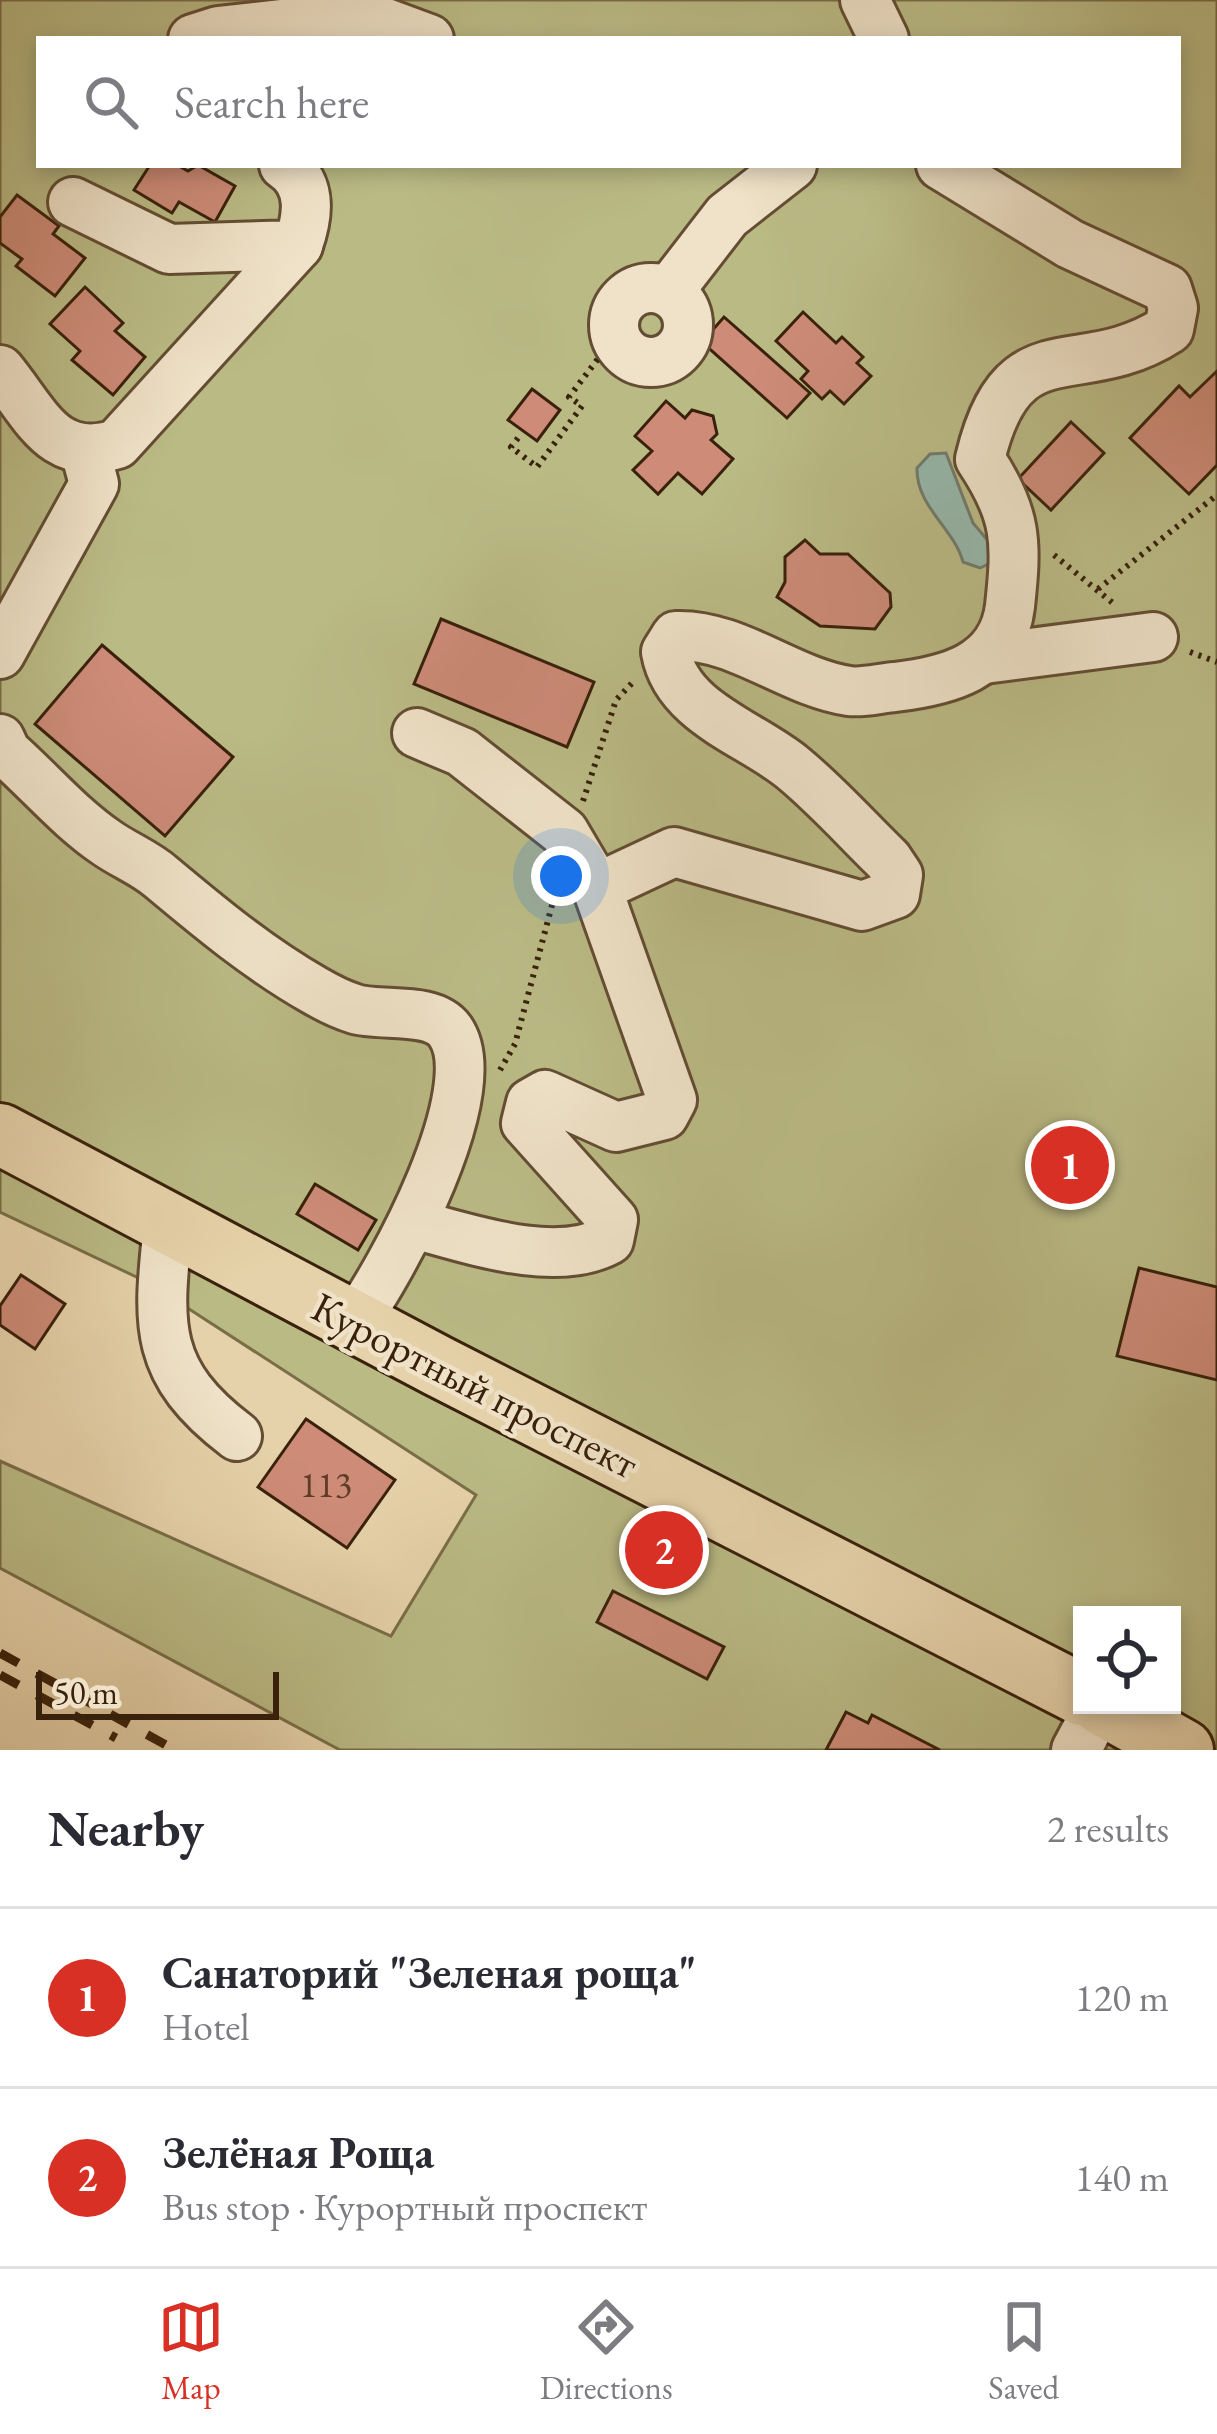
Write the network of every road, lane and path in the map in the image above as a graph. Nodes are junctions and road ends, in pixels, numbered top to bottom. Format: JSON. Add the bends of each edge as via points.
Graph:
{"nodes":[{"id":1,"x":865,"y":0,"type":"edge"},
{"id":2,"x":202,"y":36,"type":"edge"},
{"id":3,"x":420,"y":36,"type":"edge"},
{"id":4,"x":883,"y":36,"type":"edge"},
{"id":5,"x":286,"y":168,"type":"edge"},
{"id":6,"x":788,"y":168,"type":"edge"},
{"id":7,"x":945,"y":168,"type":"edge"},
{"id":8,"x":73,"y":202,"type":"dead end"},
{"id":9,"x":298,"y":245,"type":"junction"},
{"id":10,"x":616,"y":335,"type":"joint"},
{"id":11,"x":0,"y":370,"type":"edge"},
{"id":12,"x":518,"y":438,"type":"dead end"},
{"id":13,"x":86,"y":454,"type":"junction"},
{"id":14,"x":1215,"y":502,"type":"edge"},
{"id":15,"x":1098,"y":590,"type":"dead end"},
{"id":16,"x":676,"y":636,"type":"junction"},
{"id":17,"x":1153,"y":637,"type":"dead end"},
{"id":18,"x":0,"y":654,"type":"edge"},
{"id":19,"x":984,"y":659,"type":"junction"},
{"id":20,"x":417,"y":733,"type":"dead end"},
{"id":21,"x":0,"y":739,"type":"edge"},
{"id":22,"x":570,"y":842,"type":"junction"},
{"id":23,"x":597,"y":888,"type":"junction"},
{"id":24,"x":492,"y":1084,"type":"dead end"},
{"id":25,"x":0,"y":1134,"type":"edge"},
{"id":26,"x":414,"y":1224,"type":"junction"},
{"id":27,"x":168,"y":1225,"type":"junction"},
{"id":28,"x":354,"y":1322,"type":"junction"},
{"id":29,"x":237,"y":1436,"type":"dead end"},
{"id":30,"x":1073,"y":1690,"type":"edge"},
{"id":31,"x":1096,"y":1714,"type":"edge"},
{"id":32,"x":1117,"y":1714,"type":"edge"},
{"id":33,"x":1076,"y":1750,"type":"edge"},
{"id":34,"x":1183,"y":1750,"type":"edge"}],
"edges":[{"from":1,"to":4,"type":"lane"},
{"from":2,"to":3,"type":"lane","via":[[364,15]]},
{"from":5,"to":9,"type":"lane","via":[[305,193],[308,217]]},
{"from":6,"to":10,"type":"lane","via":[[727,216],[669,291],[643,287],[620,302]]},
{"from":7,"to":19,"type":"lane","via":[[1070,244],[1167,289],[1173,308],[1169,328],[1152,340],[1033,369],[992,411],[980,459],[1004,494],[1015,560],[1008,619]]},
{"from":8,"to":9,"type":"lane","via":[[170,249]]},
{"from":9,"to":13,"type":"lane","via":[[117,444]]},
{"from":10,"to":12,"type":"path","via":[[569,398],[583,406],[538,467],[511,447]]},
{"from":11,"to":13,"type":"lane","via":[[61,445]]},
{"from":13,"to":18,"type":"lane","via":[[94,484]]},
{"from":14,"to":15,"type":"path"},
{"from":16,"to":19,"type":"lane","via":[[703,635],[851,691],[954,680]]},
{"from":16,"to":22,"type":"path","via":[[616,700]]},
{"from":16,"to":23,"type":"lane","via":[[666,652],[669,669],[694,703],[808,782],[888,860],[898,875],[895,894],[862,905],[674,852]]},
{"from":17,"to":19,"type":"lane"},
{"from":20,"to":22,"type":"lane","via":[[462,752]]},
{"from":21,"to":26,"type":"lane","via":[[104,842],[316,992],[357,1010],[438,1019],[452,1032],[460,1063],[449,1124]]},
{"from":22,"to":23,"type":"lane"},
{"from":22,"to":24,"type":"path","via":[[514,1044]]},
{"from":23,"to":26,"type":"lane","via":[[672,1100],[664,1115],[616,1127],[544,1095],[531,1103],[526,1124],[613,1220],[609,1240],[587,1252],[545,1250]]},
{"from":25,"to":27,"type":"main road","name":"Курортный проспект"},
{"from":26,"to":28,"type":"lane"},
{"from":27,"to":28,"type":"main road","name":"Курортный проспект"},
{"from":27,"to":29,"type":"lane","via":[[158,1319],[177,1375]]},
{"from":28,"to":30,"type":"main road","name":"Курортный проспект"},
{"from":31,"to":33,"type":"lane"},
{"from":32,"to":34,"type":"main road"}]}
